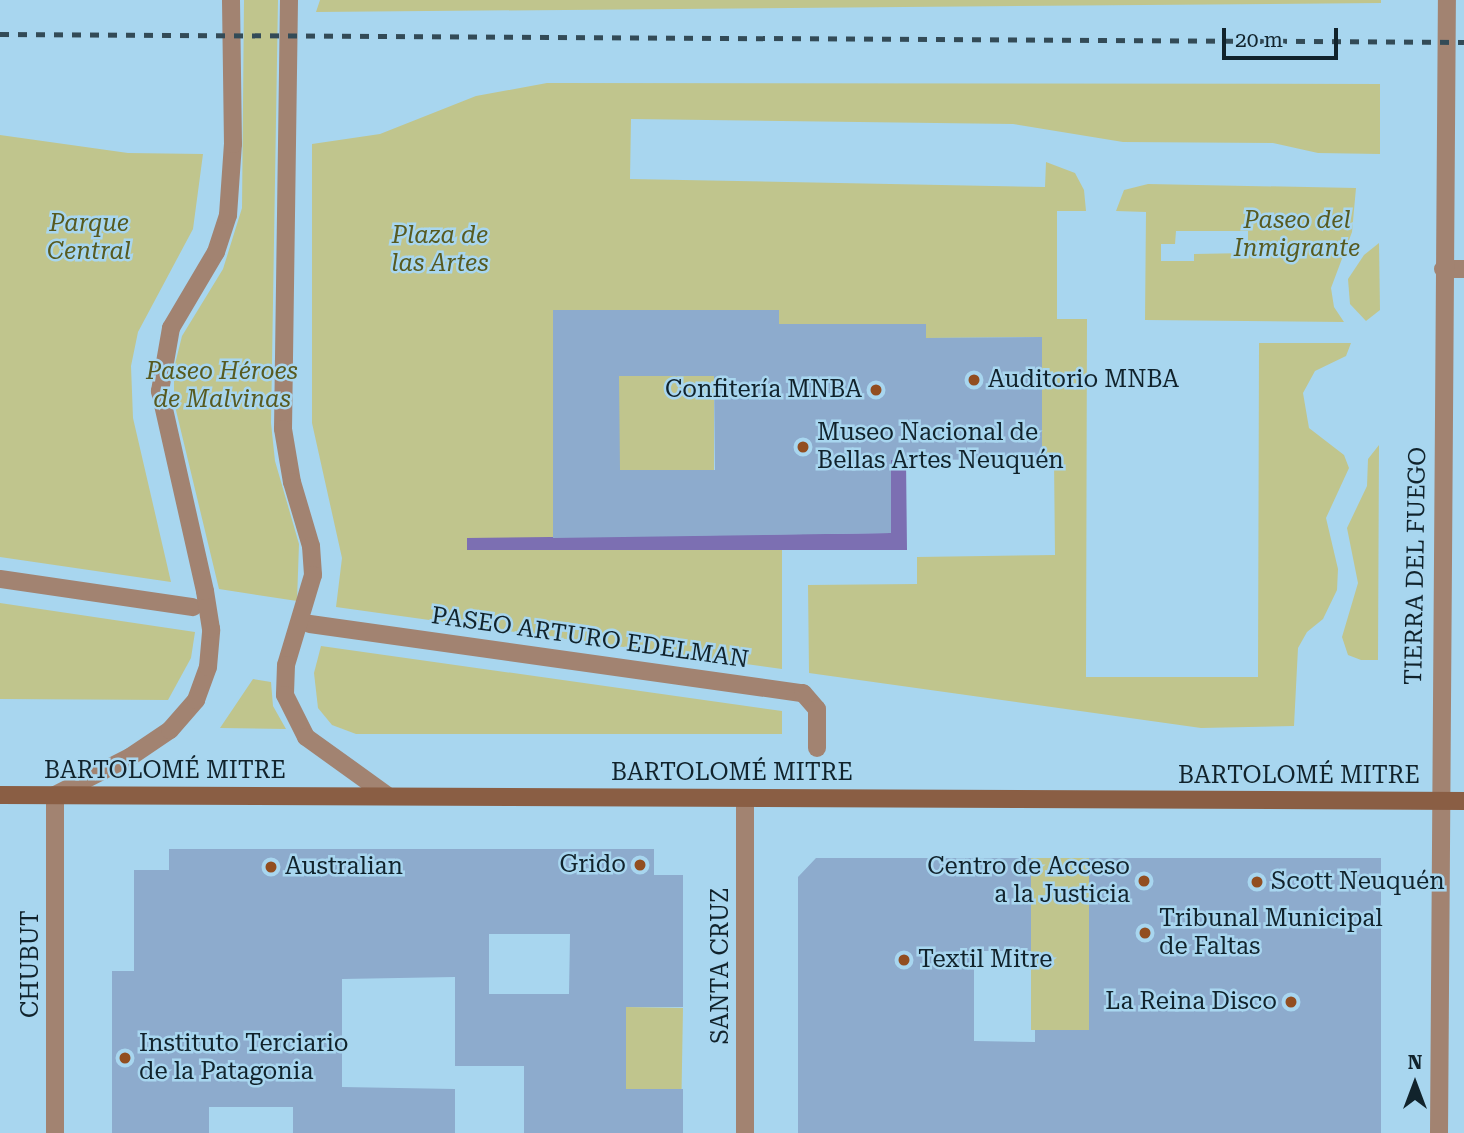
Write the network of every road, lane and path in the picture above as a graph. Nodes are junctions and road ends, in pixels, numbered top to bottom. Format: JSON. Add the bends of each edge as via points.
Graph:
{"nodes":[{"id":1,"x":231,"y":0,"type":"edge"},
{"id":2,"x":289,"y":0,"type":"edge"},
{"id":3,"x":1447,"y":0,"type":"edge"},
{"id":4,"x":1444,"y":269,"type":"junction"},
{"id":5,"x":1464,"y":269,"type":"edge"},
{"id":6,"x":0,"y":579,"type":"edge"},
{"id":7,"x":193,"y":607,"type":"dead end"},
{"id":8,"x":310,"y":624,"type":"dead end"},
{"id":9,"x":817,"y":748,"type":"dead end"},
{"id":10,"x":0,"y":795,"type":"edge"},
{"id":11,"x":55,"y":795,"type":"junction"},
{"id":12,"x":388,"y":796,"type":"junction"},
{"id":13,"x":745,"y":798,"type":"junction"},
{"id":14,"x":1437,"y":801,"type":"junction"},
{"id":15,"x":1464,"y":801,"type":"edge"},
{"id":16,"x":55,"y":1133,"type":"edge"},
{"id":17,"x":745,"y":1133,"type":"edge"},
{"id":18,"x":1438,"y":1133,"type":"edge"}],
"edges":[{"from":1,"to":11,"type":"street","via":[[233,158],[228,215],[216,252],[172,328],[160,391],[205,591],[211,629],[208,667],[196,700],[170,730],[130,757]]},
{"from":2,"to":12,"type":"street","via":[[283,429],[313,575],[286,665],[285,695],[306,737]]},
{"from":3,"to":4,"type":"street","name":"TIERRA DEL FUEGO"},
{"from":4,"to":5,"type":"street"},
{"from":4,"to":14,"type":"street","name":"TIERRA DEL FUEGO"},
{"from":6,"to":7,"type":"street"},
{"from":8,"to":9,"type":"street","name":"PASEO ARTURO EDELMAN","via":[[803,694],[817,709]]},
{"from":10,"to":11,"type":"main road","name":"BARTOLOMÉ MITRE"},
{"from":11,"to":12,"type":"main road","name":"BARTOLOMÉ MITRE"},
{"from":11,"to":16,"type":"street","name":"CHUBUT"},
{"from":12,"to":13,"type":"main road","name":"BARTOLOMÉ MITRE"},
{"from":13,"to":14,"type":"main road","name":"BARTOLOMÉ MITRE"},
{"from":13,"to":17,"type":"street","name":"SANTA CRUZ"},
{"from":14,"to":15,"type":"main road","name":"BARTOLOMÉ MITRE"},
{"from":14,"to":18,"type":"street","name":"TIERRA DEL FUEGO"}]}
